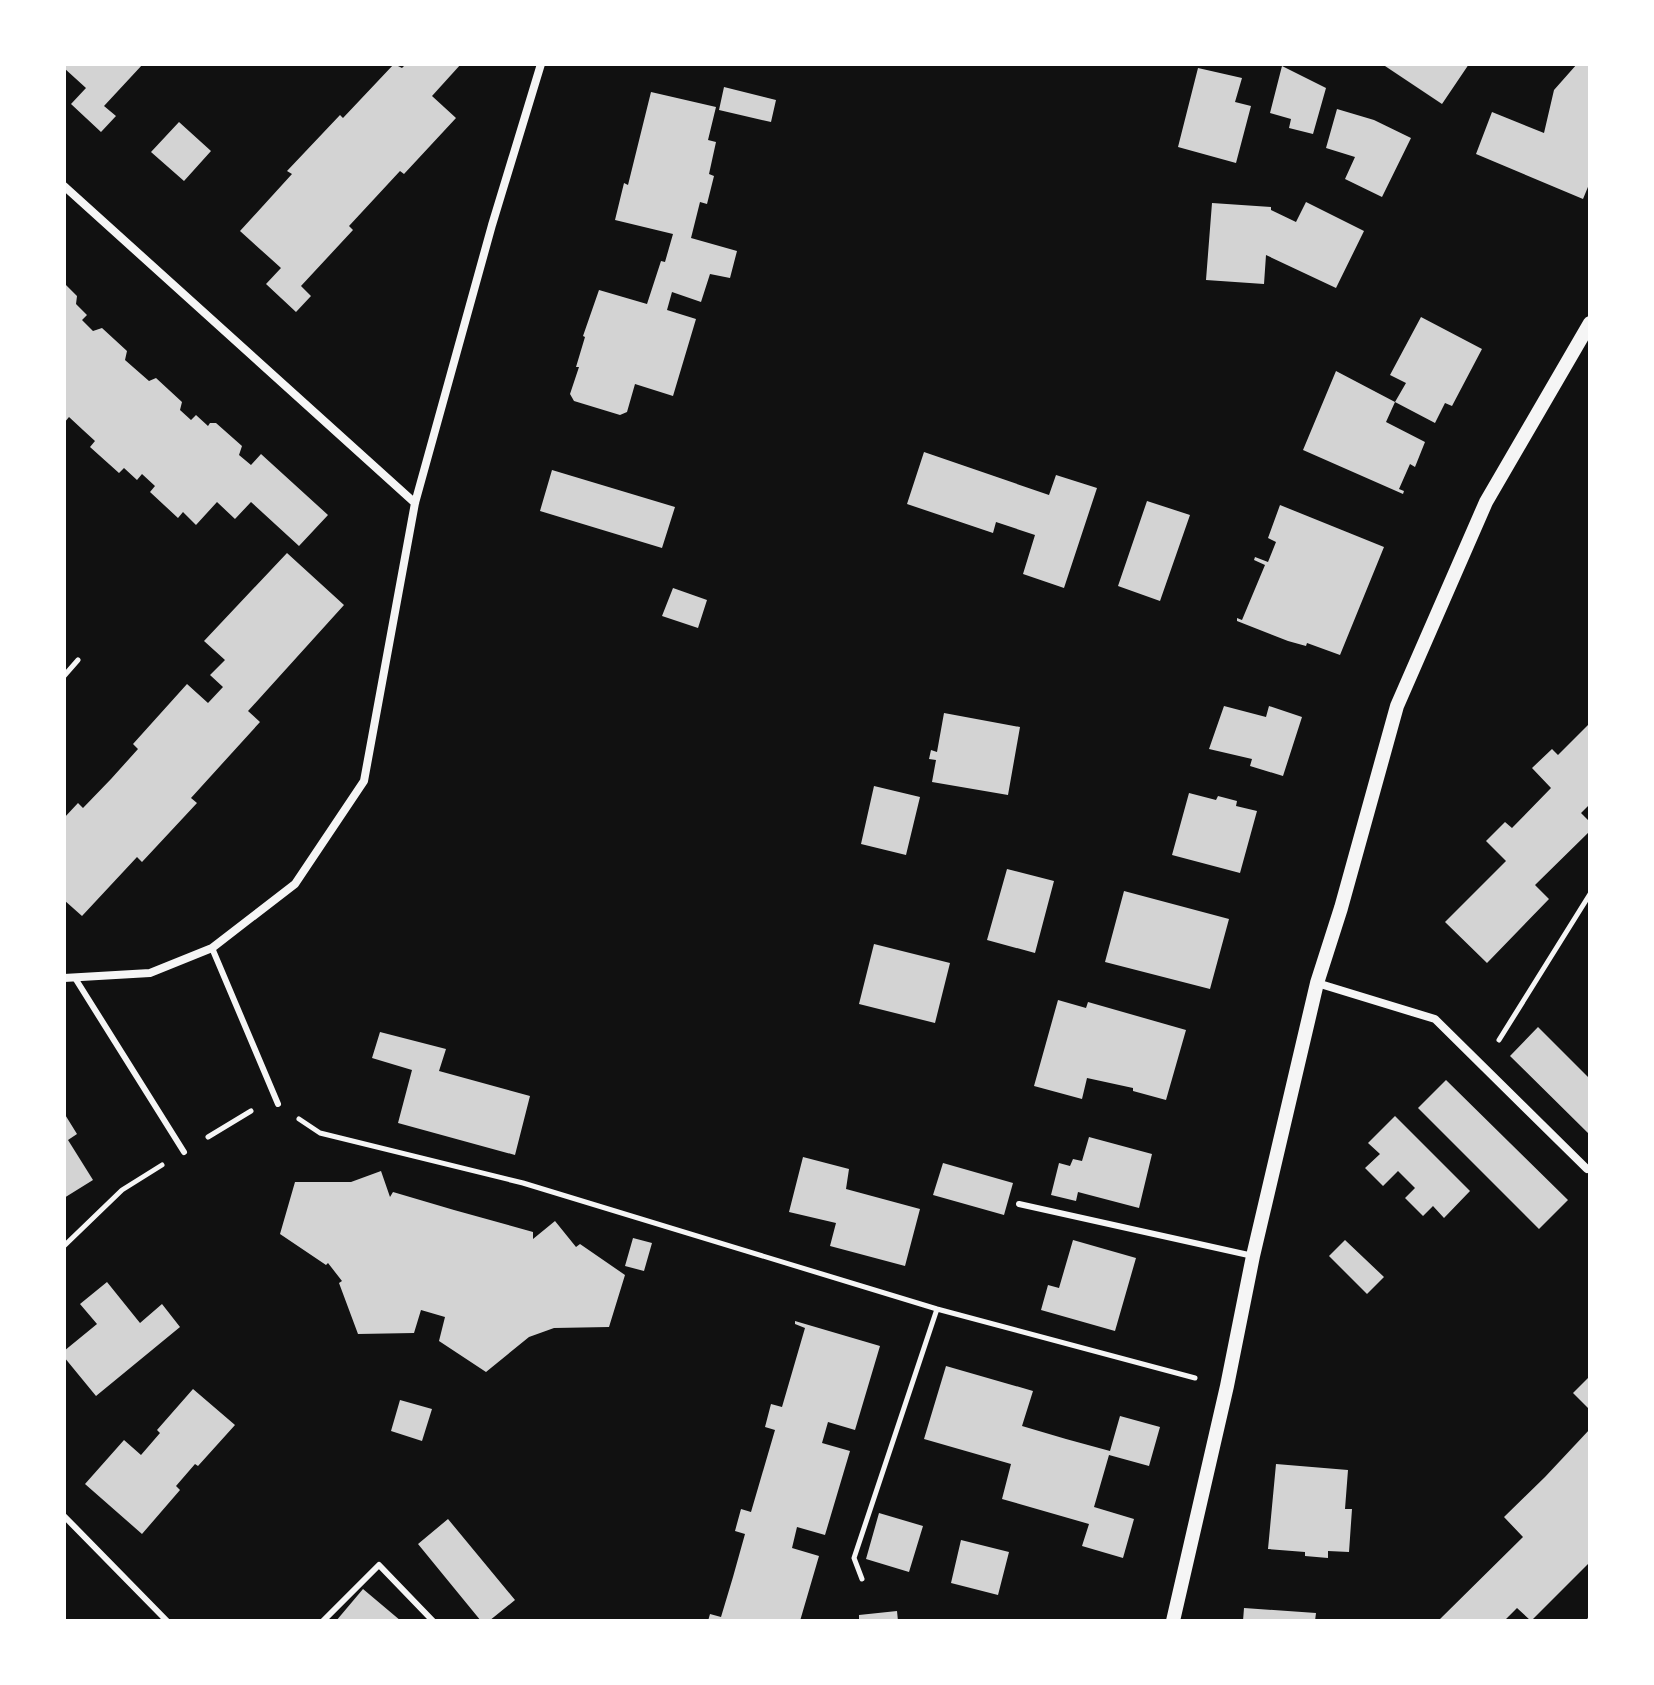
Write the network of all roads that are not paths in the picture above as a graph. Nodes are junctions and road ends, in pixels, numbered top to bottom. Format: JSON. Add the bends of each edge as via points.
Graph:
{"nodes":[{"id":1,"x":541,"y":64,"type":"edge"},
{"id":2,"x":64,"y":186,"type":"edge"},
{"id":3,"x":1590,"y":323,"type":"edge"},
{"id":4,"x":415,"y":503,"type":"junction"},
{"id":5,"x":212,"y":948,"type":"junction"},
{"id":6,"x":64,"y":978,"type":"edge"},
{"id":7,"x":75,"y":978,"type":"junction"},
{"id":8,"x":1317,"y":983,"type":"junction"},
{"id":9,"x":278,"y":1104,"type":"dead end"},
{"id":10,"x":184,"y":1152,"type":"dead end"},
{"id":11,"x":1587,"y":1169,"type":"dead end"},
{"id":12,"x":1019,"y":1204,"type":"dead end"},
{"id":13,"x":1253,"y":1256,"type":"junction"},
{"id":14,"x":64,"y":1516,"type":"edge"},
{"id":15,"x":167,"y":1621,"type":"edge"},
{"id":16,"x":323,"y":1621,"type":"edge"},
{"id":17,"x":433,"y":1621,"type":"edge"},
{"id":18,"x":1173,"y":1621,"type":"edge"}],
"edges":[{"from":1,"to":4,"type":"street"},
{"from":2,"to":4,"type":"street"},
{"from":3,"to":8,"type":"street","via":[[1486,502],[1397,706]]},
{"from":4,"to":5,"type":"street","via":[[364,781],[295,884]]},
{"from":5,"to":7,"type":"street","via":[[150,973]]},
{"from":5,"to":9,"type":"lane"},
{"from":6,"to":7,"type":"street"},
{"from":7,"to":10,"type":"lane"},
{"from":8,"to":11,"type":"street","via":[[1435,1019]]},
{"from":8,"to":13,"type":"street"},
{"from":12,"to":13,"type":"lane"},
{"from":13,"to":18,"type":"street"},
{"from":14,"to":15,"type":"lane"},
{"from":16,"to":17,"type":"lane","via":[[379,1565]]}]}
